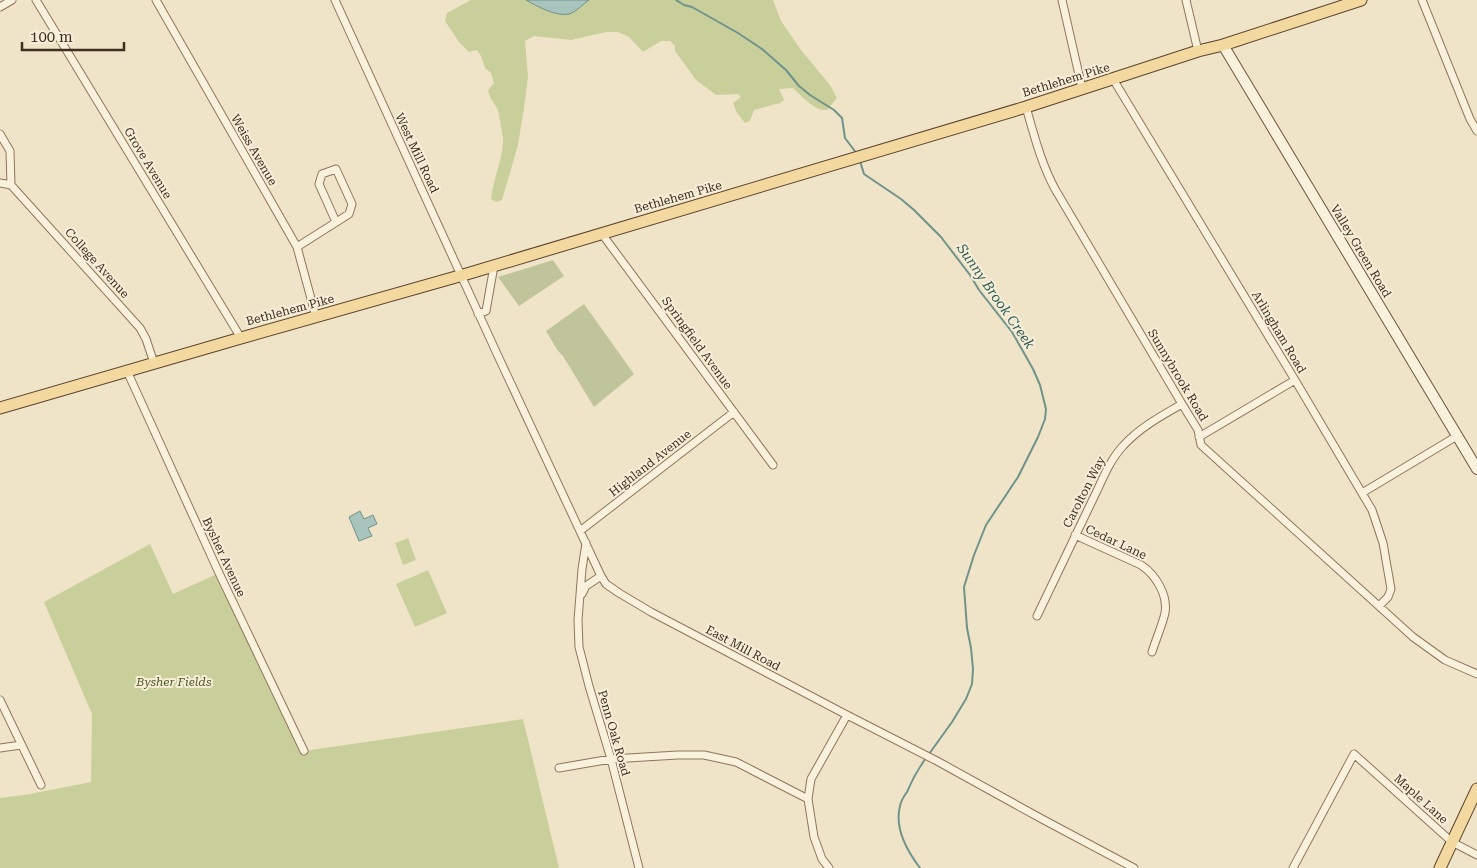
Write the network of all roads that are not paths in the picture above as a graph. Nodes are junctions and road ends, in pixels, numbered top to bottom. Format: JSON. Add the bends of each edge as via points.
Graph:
{"nodes":[{"id":1,"x":12,"y":0,"type":"edge"},
{"id":2,"x":36,"y":0,"type":"edge"},
{"id":3,"x":156,"y":0,"type":"edge"},
{"id":4,"x":335,"y":0,"type":"edge"},
{"id":5,"x":1062,"y":0,"type":"edge"},
{"id":6,"x":1186,"y":0,"type":"edge"},
{"id":7,"x":1361,"y":0,"type":"edge"},
{"id":8,"x":1422,"y":0,"type":"edge"},
{"id":9,"x":0,"y":7,"type":"edge"},
{"id":10,"x":1223,"y":45,"type":"junction"},
{"id":11,"x":1198,"y":51,"type":"junction"},
{"id":12,"x":1113,"y":79,"type":"junction"},
{"id":13,"x":1082,"y":88,"type":"junction"},
{"id":14,"x":1026,"y":107,"type":"junction"},
{"id":15,"x":1474,"y":118,"type":"edge"},
{"id":16,"x":1477,"y":131,"type":"edge"},
{"id":17,"x":0,"y":134,"type":"edge"},
{"id":18,"x":0,"y":184,"type":"edge"},
{"id":19,"x":10,"y":184,"type":"junction"},
{"id":20,"x":336,"y":222,"type":"junction"},
{"id":21,"x":602,"y":234,"type":"junction"},
{"id":22,"x":297,"y":247,"type":"junction"},
{"id":23,"x":494,"y":266,"type":"junction"},
{"id":24,"x":461,"y":276,"type":"junction"},
{"id":25,"x":478,"y":314,"type":"junction"},
{"id":26,"x":316,"y":317,"type":"junction"},
{"id":27,"x":241,"y":338,"type":"junction"},
{"id":28,"x":154,"y":364,"type":"junction"},
{"id":29,"x":127,"y":371,"type":"junction"},
{"id":30,"x":1295,"y":380,"type":"junction"},
{"id":31,"x":1182,"y":404,"type":"junction"},
{"id":32,"x":0,"y":408,"type":"edge"},
{"id":33,"x":734,"y":412,"type":"junction"},
{"id":34,"x":1457,"y":436,"type":"junction"},
{"id":35,"x":1199,"y":437,"type":"junction"},
{"id":36,"x":773,"y":465,"type":"dead end"},
{"id":37,"x":1477,"y":469,"type":"edge"},
{"id":38,"x":1362,"y":493,"type":"junction"},
{"id":39,"x":580,"y":531,"type":"junction"},
{"id":40,"x":1075,"y":536,"type":"junction"},
{"id":41,"x":586,"y":543,"type":"junction"},
{"id":42,"x":602,"y":576,"type":"junction"},
{"id":43,"x":579,"y":603,"type":"junction"},
{"id":44,"x":1379,"y":606,"type":"junction"},
{"id":45,"x":1037,"y":616,"type":"dead end"},
{"id":46,"x":1152,"y":652,"type":"dead end"},
{"id":47,"x":1477,"y":674,"type":"edge"},
{"id":48,"x":0,"y":700,"type":"edge"},
{"id":49,"x":846,"y":715,"type":"junction"},
{"id":50,"x":21,"y":745,"type":"junction"},
{"id":51,"x":0,"y":748,"type":"edge"},
{"id":52,"x":304,"y":751,"type":"dead end"},
{"id":53,"x":611,"y":759,"type":"junction"},
{"id":54,"x":559,"y":768,"type":"dead end"},
{"id":55,"x":41,"y":786,"type":"dead end"},
{"id":56,"x":1477,"y":789,"type":"edge"},
{"id":57,"x":808,"y":800,"type":"junction"},
{"id":58,"x":1452,"y":842,"type":"junction"},
{"id":59,"x":1477,"y":855,"type":"edge"},
{"id":60,"x":640,"y":868,"type":"edge"},
{"id":61,"x":829,"y":868,"type":"edge"},
{"id":62,"x":1134,"y":868,"type":"edge"},
{"id":63,"x":1293,"y":868,"type":"edge"},
{"id":64,"x":1440,"y":868,"type":"edge"}],
"edges":[{"from":1,"to":9,"type":"street"},
{"from":2,"to":27,"type":"street","name":"Grove Avenue"},
{"from":3,"to":22,"type":"street","name":"Weiss Avenue"},
{"from":4,"to":24,"type":"street","name":"West Mill Road"},
{"from":5,"to":13,"type":"street"},
{"from":6,"to":11,"type":"street"},
{"from":7,"to":10,"type":"main road","name":"Bethlehem Pike"},
{"from":8,"to":15,"type":"street"},
{"from":10,"to":11,"type":"main road","name":"Bethlehem Pike"},
{"from":10,"to":34,"type":"street","name":"Valley Green Road"},
{"from":11,"to":12,"type":"main road","name":"Bethlehem Pike"},
{"from":12,"to":13,"type":"main road","name":"Bethlehem Pike"},
{"from":12,"to":30,"type":"street","name":"Arlingham Road"},
{"from":13,"to":14,"type":"main road","name":"Bethlehem Pike"},
{"from":14,"to":21,"type":"main road","name":"Bethlehem Pike"},
{"from":14,"to":31,"type":"street","name":"Sunnybrook Road","via":[[1055,189]]},
{"from":15,"to":16,"type":"street"},
{"from":17,"to":19,"type":"street","via":[[10,151]]},
{"from":18,"to":19,"type":"street"},
{"from":19,"to":28,"type":"street","name":"College Avenue","via":[[140,328]]},
{"from":20,"to":20,"type":"street","via":[[349,214],[352,204],[336,169],[322,174],[319,184]]},
{"from":20,"to":22,"type":"street"},
{"from":21,"to":23,"type":"main road","name":"Bethlehem Pike"},
{"from":21,"to":33,"type":"street","name":"Springfield Avenue"},
{"from":22,"to":26,"type":"street","name":"Weiss Avenue"},
{"from":23,"to":24,"type":"main road","name":"Bethlehem Pike"},
{"from":23,"to":25,"type":"street","via":[[486,311]]},
{"from":24,"to":25,"type":"street","name":"West Mill Road"},
{"from":24,"to":26,"type":"main road","name":"Bethlehem Pike"},
{"from":25,"to":39,"type":"street","name":"East Mill Road"},
{"from":26,"to":27,"type":"main road","name":"Bethlehem Pike"},
{"from":27,"to":28,"type":"main road","name":"Bethlehem Pike"},
{"from":28,"to":29,"type":"main road","name":"Bethlehem Pike"},
{"from":29,"to":32,"type":"main road","name":"Bethlehem Pike"},
{"from":29,"to":52,"type":"street","name":"Bysher Avenue"},
{"from":30,"to":35,"type":"street"},
{"from":30,"to":38,"type":"street","name":"Arlingham Road"},
{"from":31,"to":35,"type":"street","name":"Sunnybrook Road"},
{"from":31,"to":40,"type":"street","name":"Carolton Way","via":[[1122,446]]},
{"from":33,"to":36,"type":"street","name":"Springfield Avenue"},
{"from":33,"to":39,"type":"street","name":"Highland Avenue"},
{"from":34,"to":37,"type":"street","name":"Valley Green Road"},
{"from":34,"to":38,"type":"street"},
{"from":35,"to":44,"type":"street","name":"Sunnybrook Road","via":[[1201,445],[1210,454]]},
{"from":38,"to":44,"type":"street","name":"Arlingham Road","via":[[1381,534],[1390,580],[1390,594]]},
{"from":39,"to":41,"type":"street","name":"East Mill Road"},
{"from":40,"to":45,"type":"street","name":"Carolton Way"},
{"from":40,"to":46,"type":"street","name":"Cedar Lane","via":[[1141,565],[1156,580],[1164,599],[1165,613]]},
{"from":41,"to":42,"type":"street","name":"East Mill Road"},
{"from":41,"to":43,"type":"street","name":"Penn Oak Road"},
{"from":42,"to":43,"type":"street","name":"Penn Oak Road","via":[[586,586]]},
{"from":42,"to":49,"type":"street","name":"East Mill Road","via":[[606,584],[648,610]]},
{"from":43,"to":53,"type":"street","name":"Penn Oak Road","via":[[579,648]]},
{"from":44,"to":47,"type":"street","name":"Sunnybrook Road","via":[[1421,644]]},
{"from":48,"to":50,"type":"street"},
{"from":49,"to":57,"type":"street","via":[[811,779]]},
{"from":49,"to":62,"type":"street","name":"East Mill Road"},
{"from":50,"to":51,"type":"street"},
{"from":50,"to":55,"type":"street"},
{"from":53,"to":54,"type":"street"},
{"from":53,"to":57,"type":"street","via":[[704,755],[736,762]]},
{"from":53,"to":60,"type":"street","name":"Penn Oak Road"},
{"from":56,"to":58,"type":"main road"},
{"from":57,"to":61,"type":"street","via":[[814,837]]},
{"from":58,"to":59,"type":"street","name":"Maple Lane"},
{"from":58,"to":63,"type":"street","name":"Maple Lane","via":[[1354,754]]},
{"from":58,"to":64,"type":"main road"}]}
